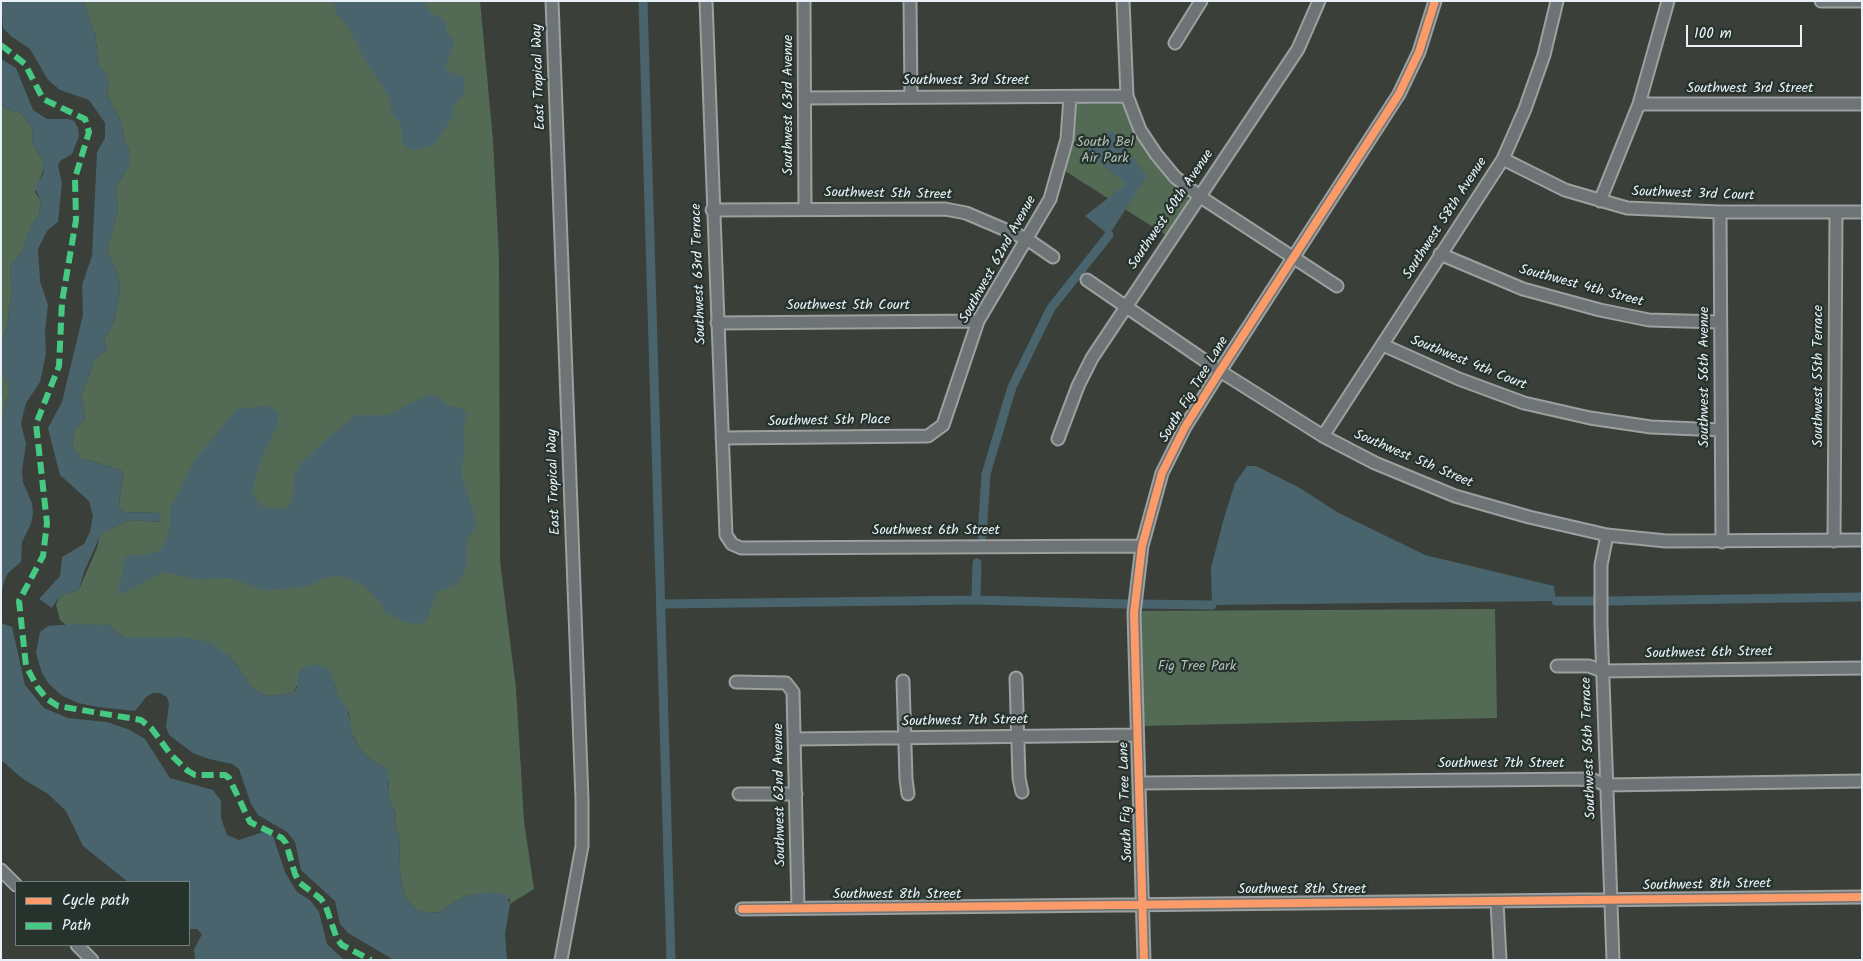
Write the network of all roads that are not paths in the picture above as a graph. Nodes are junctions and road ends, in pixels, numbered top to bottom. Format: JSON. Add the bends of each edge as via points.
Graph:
{"nodes":[{"id":1,"x":552,"y":1,"type":"edge"},
{"id":2,"x":706,"y":1,"type":"edge"},
{"id":3,"x":804,"y":1,"type":"edge"},
{"id":4,"x":910,"y":1,"type":"edge"},
{"id":5,"x":1123,"y":1,"type":"edge"},
{"id":6,"x":1201,"y":1,"type":"edge"},
{"id":7,"x":1318,"y":1,"type":"edge"},
{"id":8,"x":1435,"y":1,"type":"edge"},
{"id":9,"x":1558,"y":1,"type":"edge"},
{"id":10,"x":1668,"y":1,"type":"edge"},
{"id":11,"x":1821,"y":1,"type":"edge"},
{"id":12,"x":1862,"y":2,"type":"edge"},
{"id":13,"x":1175,"y":43,"type":"dead end"},
{"id":14,"x":911,"y":96,"type":"junction"},
{"id":15,"x":1127,"y":96,"type":"junction"},
{"id":16,"x":1070,"y":97,"type":"junction"},
{"id":17,"x":805,"y":98,"type":"junction"},
{"id":18,"x":1639,"y":104,"type":"junction"},
{"id":19,"x":1862,"y":104,"type":"edge"},
{"id":20,"x":1503,"y":159,"type":"junction"},
{"id":21,"x":1199,"y":196,"type":"junction"},
{"id":22,"x":1600,"y":201,"type":"junction"},
{"id":23,"x":805,"y":209,"type":"junction"},
{"id":24,"x":712,"y":210,"type":"junction"},
{"id":25,"x":1720,"y":212,"type":"junction"},
{"id":26,"x":1836,"y":212,"type":"junction"},
{"id":27,"x":1862,"y":212,"type":"edge"},
{"id":28,"x":1027,"y":239,"type":"junction"},
{"id":29,"x":1440,"y":254,"type":"junction"},
{"id":30,"x":1053,"y":257,"type":"dead end"},
{"id":31,"x":1293,"y":257,"type":"junction"},
{"id":32,"x":1087,"y":280,"type":"dead end"},
{"id":33,"x":1338,"y":286,"type":"dead end"},
{"id":34,"x":1126,"y":306,"type":"junction"},
{"id":35,"x":978,"y":321,"type":"junction"},
{"id":36,"x":1720,"y":322,"type":"junction"},
{"id":37,"x":717,"y":323,"type":"junction"},
{"id":38,"x":1383,"y":345,"type":"junction"},
{"id":39,"x":1220,"y":371,"type":"junction"},
{"id":40,"x":1721,"y":430,"type":"junction"},
{"id":41,"x":936,"y":431,"type":"joint"},
{"id":42,"x":1322,"y":436,"type":"junction"},
{"id":43,"x":722,"y":438,"type":"junction"},
{"id":44,"x":1058,"y":439,"type":"dead end"},
{"id":45,"x":1607,"y":535,"type":"junction"},
{"id":46,"x":1862,"y":540,"type":"edge"},
{"id":47,"x":1834,"y":541,"type":"junction"},
{"id":48,"x":1722,"y":542,"type":"junction"},
{"id":49,"x":732,"y":544,"type":"joint"},
{"id":50,"x":1142,"y":546,"type":"junction"},
{"id":51,"x":1557,"y":666,"type":"dead end"},
{"id":52,"x":1862,"y":668,"type":"edge"},
{"id":53,"x":1602,"y":671,"type":"junction"},
{"id":54,"x":1016,"y":678,"type":"dead end"},
{"id":55,"x":903,"y":681,"type":"dead end"},
{"id":56,"x":736,"y":682,"type":"dead end"},
{"id":57,"x":1019,"y":735,"type":"junction"},
{"id":58,"x":1136,"y":735,"type":"junction"},
{"id":59,"x":905,"y":738,"type":"junction"},
{"id":60,"x":795,"y":739,"type":"junction"},
{"id":61,"x":1862,"y":782,"type":"edge"},
{"id":62,"x":1139,"y":783,"type":"junction"},
{"id":63,"x":1606,"y":785,"type":"junction"},
{"id":64,"x":1022,"y":792,"type":"dead end"},
{"id":65,"x":739,"y":794,"type":"dead end"},
{"id":66,"x":796,"y":794,"type":"junction"},
{"id":67,"x":908,"y":794,"type":"dead end"},
{"id":68,"x":1,"y":870,"type":"edge"},
{"id":69,"x":15,"y":884,"type":"edge"},
{"id":70,"x":1862,"y":897,"type":"edge"},
{"id":71,"x":1610,"y":900,"type":"junction"},
{"id":72,"x":1497,"y":902,"type":"junction"},
{"id":73,"x":1143,"y":904,"type":"junction"},
{"id":74,"x":798,"y":908,"type":"junction"},
{"id":75,"x":742,"y":909,"type":"dead end"},
{"id":76,"x":78,"y":946,"type":"edge"},
{"id":77,"x":92,"y":960,"type":"edge"},
{"id":78,"x":561,"y":960,"type":"edge"},
{"id":79,"x":1144,"y":960,"type":"edge"},
{"id":80,"x":1500,"y":960,"type":"edge"},
{"id":81,"x":1613,"y":960,"type":"edge"}],
"edges":[{"from":1,"to":78,"type":"street","name":"East Tropical Way","via":[[582,798],[582,846]]},
{"from":2,"to":24,"type":"street","name":"Southwest 63rd Terrace"},
{"from":3,"to":17,"type":"street","name":"Southwest 63rd Avenue"},
{"from":4,"to":14,"type":"street"},
{"from":5,"to":15,"type":"street"},
{"from":6,"to":13,"type":"street"},
{"from":7,"to":21,"type":"street","name":"Southwest 60th Avenue","via":[[1298,49]]},
{"from":8,"to":31,"type":"street","name":"South Fig Tree Lane","via":[[1419,52],[1400,94]]},
{"from":9,"to":20,"type":"street","name":"Southwest 58th Avenue","via":[[1544,55]]},
{"from":10,"to":18,"type":"street"},
{"from":11,"to":12,"type":"street"},
{"from":14,"to":16,"type":"street","name":"Southwest 3rd Street"},
{"from":14,"to":17,"type":"street","name":"Southwest 3rd Street"},
{"from":15,"to":16,"type":"street","name":"Southwest 3rd Street"},
{"from":15,"to":21,"type":"street","via":[[1140,130],[1156,154],[1175,177]]},
{"from":16,"to":28,"type":"street","name":"Southwest 62nd Avenue","via":[[1062,164],[1050,199]]},
{"from":17,"to":23,"type":"street","name":"Southwest 63rd Avenue"},
{"from":18,"to":19,"type":"street","name":"Southwest 3rd Street"},
{"from":18,"to":22,"type":"street"},
{"from":20,"to":22,"type":"street","name":"Southwest 3rd Court","via":[[1566,190]]},
{"from":20,"to":29,"type":"street","name":"Southwest 58th Avenue"},
{"from":21,"to":31,"type":"street"},
{"from":21,"to":34,"type":"street","name":"Southwest 60th Avenue"},
{"from":22,"to":25,"type":"street","name":"Southwest 3rd Court","via":[[1627,208]]},
{"from":23,"to":24,"type":"street","name":"Southwest 5th Street"},
{"from":23,"to":28,"type":"street","name":"Southwest 5th Street","via":[[945,209],[966,213]]},
{"from":24,"to":37,"type":"street","name":"Southwest 63rd Terrace"},
{"from":25,"to":26,"type":"street","name":"Southwest 3rd Court"},
{"from":25,"to":36,"type":"street","name":"Southwest 56th Avenue"},
{"from":26,"to":27,"type":"street","name":"Southwest 3rd Court"},
{"from":26,"to":47,"type":"street","name":"Southwest 55th Terrace"},
{"from":28,"to":30,"type":"street","name":"Southwest 5th Street"},
{"from":28,"to":35,"type":"street","name":"Southwest 62nd Avenue"},
{"from":29,"to":36,"type":"street","name":"Southwest 4th Street","via":[[1523,289],[1600,310],[1649,320]]},
{"from":29,"to":38,"type":"street","name":"Southwest 58th Avenue"},
{"from":31,"to":33,"type":"street"},
{"from":31,"to":39,"type":"street","name":"South Fig Tree Lane"},
{"from":32,"to":34,"type":"street","name":"Southwest 5th Street"},
{"from":34,"to":39,"type":"street","name":"Southwest 5th Street"},
{"from":34,"to":44,"type":"street","name":"Southwest 60th Avenue","via":[[1085,372]]},
{"from":35,"to":37,"type":"street","name":"Southwest 5th Court"},
{"from":35,"to":41,"type":"street","name":"Southwest 62nd Avenue","via":[[943,425]]},
{"from":36,"to":40,"type":"street","name":"Southwest 56th Avenue"},
{"from":37,"to":43,"type":"street","name":"Southwest 63rd Terrace"},
{"from":38,"to":40,"type":"street","name":"Southwest 4th Court","via":[[1458,379],[1524,403],[1590,418],[1652,427]]},
{"from":38,"to":42,"type":"street","name":"Southwest 58th Avenue"},
{"from":39,"to":42,"type":"street","name":"Southwest 5th Street"},
{"from":39,"to":50,"type":"street","name":"South Fig Tree Lane","via":[[1185,427],[1162,473]]},
{"from":40,"to":48,"type":"street","name":"Southwest 56th Avenue"},
{"from":41,"to":43,"type":"street","name":"Southwest 5th Place","via":[[928,436]]},
{"from":42,"to":45,"type":"street","name":"Southwest 5th Street","via":[[1374,463],[1455,496]]},
{"from":43,"to":49,"type":"street","name":"Southwest 63rd Terrace","via":[[726,535]]},
{"from":45,"to":48,"type":"street","name":"Southwest 5th Street"},
{"from":45,"to":53,"type":"street","name":"Southwest 56th Terrace","via":[[1602,565]]},
{"from":46,"to":47,"type":"street","name":"Southwest 5th Street"},
{"from":47,"to":48,"type":"street","name":"Southwest 5th Street"},
{"from":49,"to":50,"type":"street","name":"Southwest 6th Street","via":[[741,548]]},
{"from":50,"to":58,"type":"street","name":"South Fig Tree Lane","via":[[1134,614]]},
{"from":51,"to":53,"type":"street","name":"Southwest 6th Street","via":[[1589,666]]},
{"from":52,"to":53,"type":"street","name":"Southwest 6th Street"},
{"from":53,"to":63,"type":"street","name":"Southwest 56th Terrace"},
{"from":54,"to":57,"type":"street"},
{"from":55,"to":59,"type":"street"},
{"from":56,"to":60,"type":"street","name":"Southwest 62nd Avenue","via":[[786,683],[793,692]]},
{"from":57,"to":58,"type":"street","name":"Southwest 7th Street"},
{"from":57,"to":59,"type":"street","name":"Southwest 7th Street"},
{"from":57,"to":64,"type":"street"},
{"from":58,"to":62,"type":"street","name":"South Fig Tree Lane"},
{"from":59,"to":60,"type":"street","name":"Southwest 7th Street"},
{"from":59,"to":67,"type":"street"},
{"from":60,"to":66,"type":"street","name":"Southwest 62nd Avenue"},
{"from":61,"to":63,"type":"street","name":"Southwest 7th Street"},
{"from":62,"to":63,"type":"street","name":"Southwest 7th Street","via":[[1591,779]]},
{"from":62,"to":73,"type":"street","name":"South Fig Tree Lane"},
{"from":63,"to":71,"type":"street","name":"Southwest 56th Terrace"},
{"from":65,"to":66,"type":"street"},
{"from":66,"to":74,"type":"street","name":"Southwest 62nd Avenue"},
{"from":68,"to":69,"type":"street"},
{"from":70,"to":71,"type":"street","name":"Southwest 8th Street"},
{"from":71,"to":72,"type":"street","name":"Southwest 8th Street"},
{"from":71,"to":81,"type":"street","name":"Southwest 56th Terrace"},
{"from":72,"to":73,"type":"street","name":"Southwest 8th Street"},
{"from":72,"to":80,"type":"street"},
{"from":73,"to":74,"type":"street","name":"Southwest 8th Street"},
{"from":73,"to":79,"type":"street","name":"South Fig Tree Lane"},
{"from":74,"to":75,"type":"street","name":"Southwest 8th Street"},
{"from":76,"to":77,"type":"street"}]}
